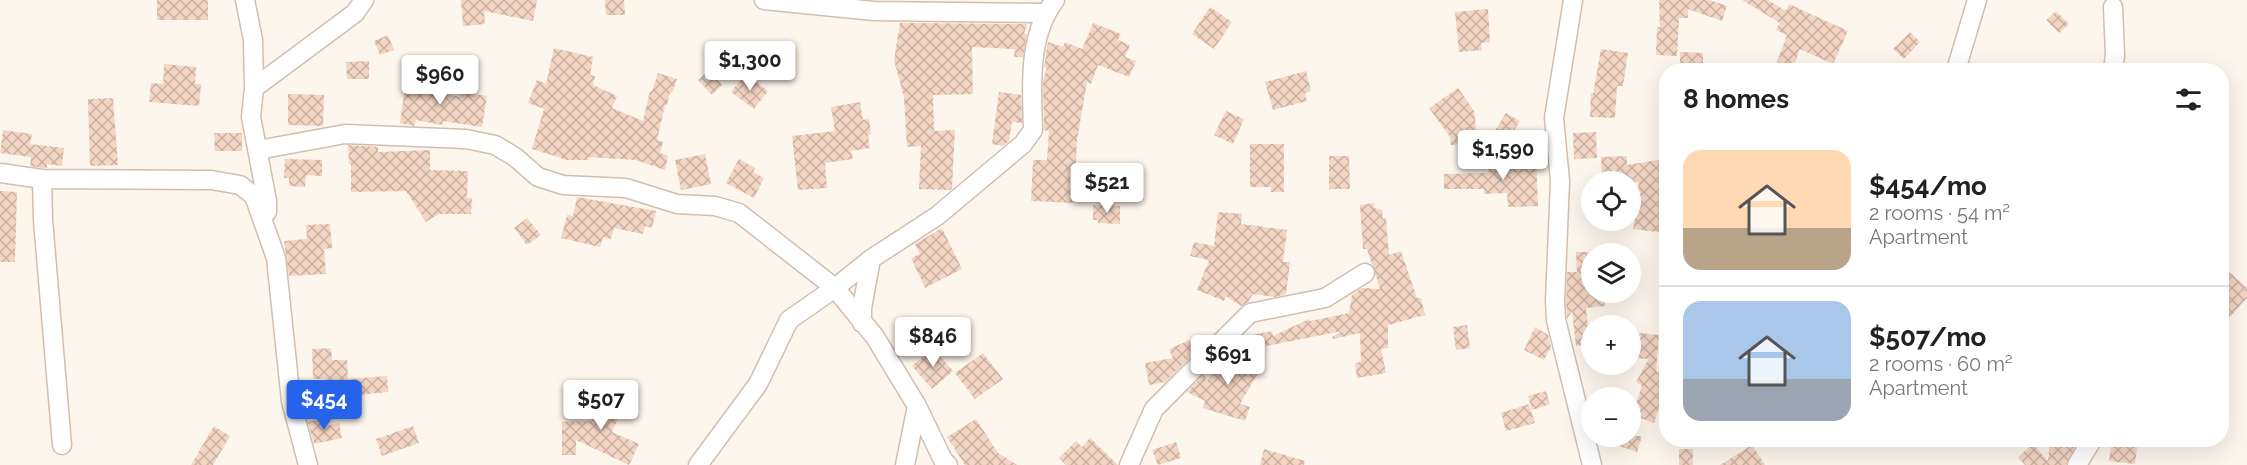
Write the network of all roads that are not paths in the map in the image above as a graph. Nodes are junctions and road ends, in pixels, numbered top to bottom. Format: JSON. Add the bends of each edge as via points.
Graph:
{"nodes":[{"id":1,"x":245,"y":0,"type":"edge"},
{"id":2,"x":364,"y":0,"type":"edge"},
{"id":3,"x":764,"y":0,"type":"edge"},
{"id":4,"x":1573,"y":0,"type":"edge"},
{"id":5,"x":1977,"y":0,"type":"edge"},
{"id":6,"x":1050,"y":7,"type":"edge"},
{"id":7,"x":2113,"y":7,"type":"dead end"},
{"id":8,"x":1958,"y":63,"type":"edge"},
{"id":9,"x":2114,"y":63,"type":"edge"},
{"id":10,"x":254,"y":88,"type":"junction"},
{"id":11,"x":258,"y":150,"type":"junction"},
{"id":12,"x":0,"y":173,"type":"edge"},
{"id":13,"x":42,"y":179,"type":"junction"},
{"id":14,"x":267,"y":229,"type":"junction"},
{"id":15,"x":871,"y":259,"type":"junction"},
{"id":16,"x":1365,"y":273,"type":"dead end"},
{"id":17,"x":835,"y":288,"type":"junction"},
{"id":18,"x":862,"y":323,"type":"junction"},
{"id":19,"x":917,"y":406,"type":"junction"},
{"id":20,"x":62,"y":446,"type":"dead end"},
{"id":21,"x":308,"y":465,"type":"edge"},
{"id":22,"x":698,"y":465,"type":"edge"},
{"id":23,"x":905,"y":465,"type":"edge"},
{"id":24,"x":948,"y":465,"type":"edge"},
{"id":25,"x":1129,"y":465,"type":"edge"},
{"id":26,"x":1592,"y":465,"type":"edge"}],
"edges":[{"from":1,"to":10,"type":"street","via":[[253,40]]},
{"from":2,"to":10,"type":"street","via":[[355,13]]},
{"from":3,"to":6,"type":"street","via":[[874,11]]},
{"from":4,"to":26,"type":"street","via":[[1554,118],[1560,181],[1555,301],[1556,320]]},
{"from":5,"to":8,"type":"street"},
{"from":6,"to":15,"type":"street","via":[[1031,65],[1034,130],[1023,144],[937,216]]},
{"from":7,"to":9,"type":"street"},
{"from":10,"to":11,"type":"street","via":[[251,117]]},
{"from":11,"to":14,"type":"street","via":[[267,201]]},
{"from":11,"to":17,"type":"street","via":[[345,134],[466,139],[495,145],[538,177],[564,185],[626,188],[677,204],[715,206],[739,213]]},
{"from":12,"to":13,"type":"street"},
{"from":13,"to":14,"type":"street","via":[[211,180],[240,185],[254,196]]},
{"from":13,"to":20,"type":"street"},
{"from":14,"to":21,"type":"street","via":[[276,258],[291,401]]},
{"from":15,"to":17,"type":"street"},
{"from":15,"to":18,"type":"street"},
{"from":16,"to":25,"type":"street","via":[[1325,298],[1250,313],[1154,408]]},
{"from":17,"to":18,"type":"street"},
{"from":17,"to":22,"type":"street","via":[[789,320],[758,384]]},
{"from":18,"to":19,"type":"street","via":[[875,337]]},
{"from":19,"to":23,"type":"street"},
{"from":19,"to":24,"type":"street"}]}
